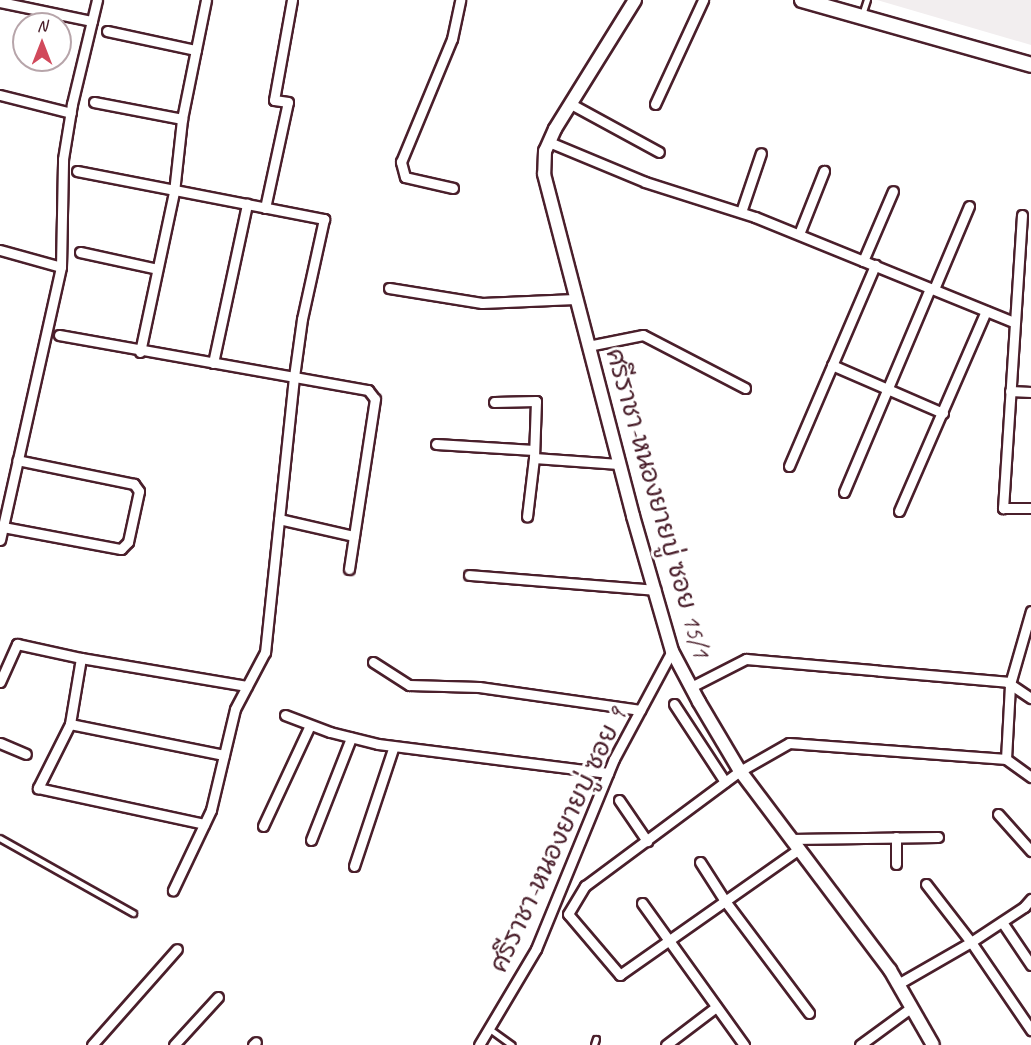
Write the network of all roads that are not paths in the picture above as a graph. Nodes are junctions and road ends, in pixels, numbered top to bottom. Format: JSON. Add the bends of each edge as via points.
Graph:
{"nodes":[{"id":1,"x":97,"y":0,"type":"edge"},
{"id":2,"x":206,"y":0,"type":"edge"},
{"id":3,"x":292,"y":0,"type":"edge"},
{"id":4,"x":460,"y":0,"type":"edge"},
{"id":5,"x":635,"y":0,"type":"edge"},
{"id":6,"x":704,"y":0,"type":"edge"},
{"id":7,"x":802,"y":0,"type":"edge"},
{"id":8,"x":867,"y":0,"type":"edge"},
{"id":9,"x":0,"y":2,"type":"edge"},
{"id":10,"x":861,"y":17,"type":"junction"},
{"id":11,"x":92,"y":21,"type":"junction"},
{"id":12,"x":106,"y":31,"type":"dead end"},
{"id":13,"x":196,"y":50,"type":"junction"},
{"id":14,"x":1031,"y":65,"type":"edge"},
{"id":15,"x":0,"y":95,"type":"edge"},
{"id":16,"x":94,"y":102,"type":"dead end"},
{"id":17,"x":571,"y":104,"type":"junction"},
{"id":18,"x":655,"y":104,"type":"dead end"},
{"id":19,"x":71,"y":113,"type":"junction"},
{"id":20,"x":182,"y":119,"type":"junction"},
{"id":21,"x":549,"y":142,"type":"junction"},
{"id":22,"x":659,"y":152,"type":"dead end"},
{"id":23,"x":761,"y":153,"type":"dead end"},
{"id":24,"x":77,"y":171,"type":"dead end"},
{"id":25,"x":824,"y":171,"type":"dead end"},
{"id":26,"x":453,"y":188,"type":"dead end"},
{"id":27,"x":893,"y":191,"type":"dead end"},
{"id":28,"x":174,"y":192,"type":"junction"},
{"id":29,"x":246,"y":204,"type":"junction"},
{"id":30,"x":969,"y":207,"type":"dead end"},
{"id":31,"x":266,"y":208,"type":"junction"},
{"id":32,"x":741,"y":212,"type":"junction"},
{"id":33,"x":1022,"y":215,"type":"dead end"},
{"id":34,"x":799,"y":234,"type":"junction"},
{"id":35,"x":0,"y":250,"type":"edge"},
{"id":36,"x":80,"y":252,"type":"dead end"},
{"id":37,"x":863,"y":261,"type":"junction"},
{"id":38,"x":874,"y":265,"type":"junction"},
{"id":39,"x":61,"y":267,"type":"junction"},
{"id":40,"x":157,"y":269,"type":"junction"},
{"id":41,"x":388,"y":288,"type":"dead end"},
{"id":42,"x":932,"y":289,"type":"junction"},
{"id":43,"x":575,"y":298,"type":"junction"},
{"id":44,"x":986,"y":311,"type":"junction"},
{"id":45,"x":1014,"y":322,"type":"junction"},
{"id":46,"x":59,"y":335,"type":"dead end"},
{"id":47,"x":588,"y":346,"type":"junction"},
{"id":48,"x":140,"y":352,"type":"junction"},
{"id":49,"x":213,"y":363,"type":"junction"},
{"id":50,"x":832,"y":365,"type":"junction"},
{"id":51,"x":294,"y":377,"type":"junction"},
{"id":52,"x":745,"y":388,"type":"dead end"},
{"id":53,"x":888,"y":388,"type":"junction"},
{"id":54,"x":1010,"y":391,"type":"junction"},
{"id":55,"x":1031,"y":392,"type":"edge"},
{"id":56,"x":494,"y":402,"type":"dead end"},
{"id":57,"x":943,"y":413,"type":"junction"},
{"id":58,"x":436,"y":444,"type":"dead end"},
{"id":59,"x":534,"y":454,"type":"junction"},
{"id":60,"x":17,"y":460,"type":"junction"},
{"id":61,"x":619,"y":464,"type":"junction"},
{"id":62,"x":789,"y":466,"type":"dead end"},
{"id":63,"x":844,"y":492,"type":"dead end"},
{"id":64,"x":1031,"y":508,"type":"edge"},
{"id":65,"x":899,"y":511,"type":"dead end"},
{"id":66,"x":527,"y":517,"type":"dead end"},
{"id":67,"x":279,"y":519,"type":"junction"},
{"id":68,"x":3,"y":527,"type":"junction"},
{"id":69,"x":354,"y":536,"type":"junction"},
{"id":70,"x":0,"y":540,"type":"edge"},
{"id":71,"x":349,"y":569,"type":"dead end"},
{"id":72,"x":469,"y":575,"type":"dead end"},
{"id":73,"x":655,"y":590,"type":"junction"},
{"id":74,"x":1031,"y":611,"type":"edge"},
{"id":75,"x":672,"y":651,"type":"junction"},
{"id":76,"x":81,"y":658,"type":"junction"},
{"id":77,"x":374,"y":662,"type":"dead end"},
{"id":78,"x":0,"y":682,"type":"edge"},
{"id":79,"x":1010,"y":684,"type":"junction"},
{"id":80,"x":247,"y":686,"type":"junction"},
{"id":81,"x":691,"y":687,"type":"junction"},
{"id":82,"x":1031,"y":698,"type":"edge"},
{"id":83,"x":674,"y":704,"type":"dead end"},
{"id":84,"x":640,"y":710,"type":"junction"},
{"id":85,"x":285,"y":716,"type":"dead end"},
{"id":86,"x":70,"y":724,"type":"junction"},
{"id":87,"x":310,"y":725,"type":"junction"},
{"id":88,"x":351,"y":738,"type":"junction"},
{"id":89,"x":0,"y":743,"type":"edge"},
{"id":90,"x":394,"y":746,"type":"junction"},
{"id":91,"x":26,"y":754,"type":"dead end"},
{"id":92,"x":224,"y":755,"type":"junction"},
{"id":93,"x":1006,"y":759,"type":"junction"},
{"id":94,"x":740,"y":771,"type":"junction"},
{"id":95,"x":608,"y":773,"type":"junction"},
{"id":96,"x":1031,"y":777,"type":"edge"},
{"id":97,"x":724,"y":782,"type":"junction"},
{"id":98,"x":619,"y":800,"type":"dead end"},
{"id":99,"x":998,"y":814,"type":"dead end"},
{"id":100,"x":204,"y":824,"type":"junction"},
{"id":101,"x":263,"y":826,"type":"dead end"},
{"id":102,"x":896,"y":837,"type":"junction"},
{"id":103,"x":938,"y":837,"type":"dead end"},
{"id":104,"x":0,"y":838,"type":"edge"},
{"id":105,"x":791,"y":839,"type":"junction"},
{"id":106,"x":311,"y":840,"type":"dead end"},
{"id":107,"x":647,"y":841,"type":"junction"},
{"id":108,"x":799,"y":849,"type":"junction"},
{"id":109,"x":1031,"y":851,"type":"edge"},
{"id":110,"x":700,"y":862,"type":"dead end"},
{"id":111,"x":896,"y":864,"type":"dead end"},
{"id":112,"x":354,"y":866,"type":"dead end"},
{"id":113,"x":926,"y":884,"type":"dead end"},
{"id":114,"x":173,"y":890,"type":"dead end"},
{"id":115,"x":1031,"y":899,"type":"edge"},
{"id":116,"x":725,"y":901,"type":"junction"},
{"id":117,"x":642,"y":903,"type":"dead end"},
{"id":118,"x":133,"y":913,"type":"dead end"},
{"id":119,"x":1002,"y":922,"type":"junction"},
{"id":120,"x":669,"y":940,"type":"junction"},
{"id":121,"x":971,"y":942,"type":"junction"},
{"id":122,"x":177,"y":949,"type":"dead end"},
{"id":123,"x":1031,"y":965,"type":"edge"},
{"id":124,"x":898,"y":984,"type":"junction"},
{"id":125,"x":218,"y":998,"type":"dead end"},
{"id":126,"x":912,"y":1006,"type":"junction"},
{"id":127,"x":716,"y":1007,"type":"junction"},
{"id":128,"x":809,"y":1012,"type":"dead end"},
{"id":129,"x":490,"y":1029,"type":"junction"},
{"id":130,"x":1031,"y":1030,"type":"edge"},
{"id":131,"x":596,"y":1039,"type":"dead end"},
{"id":132,"x":92,"y":1045,"type":"edge"},
{"id":133,"x":174,"y":1045,"type":"edge"},
{"id":134,"x":479,"y":1045,"type":"edge"},
{"id":135,"x":512,"y":1045,"type":"edge"},
{"id":136,"x":594,"y":1045,"type":"edge"},
{"id":137,"x":666,"y":1045,"type":"edge"},
{"id":138,"x":744,"y":1045,"type":"edge"},
{"id":139,"x":860,"y":1045,"type":"edge"},
{"id":140,"x":933,"y":1045,"type":"edge"}],
"edges":[{"from":1,"to":11,"type":"street"},
{"from":2,"to":13,"type":"street"},
{"from":3,"to":31,"type":"street","via":[[274,100],[288,102]]},
{"from":4,"to":26,"type":"street","via":[[452,39],[401,162],[405,177]]},
{"from":5,"to":17,"type":"street","name":"ศรีราชา-หนองยายบู่ ซอย 15/1"},
{"from":6,"to":18,"type":"street"},
{"from":7,"to":10,"type":"main road"},
{"from":8,"to":10,"type":"lane"},
{"from":9,"to":11,"type":"street"},
{"from":10,"to":14,"type":"main road"},
{"from":11,"to":19,"type":"street"},
{"from":12,"to":13,"type":"street"},
{"from":13,"to":20,"type":"street"},
{"from":15,"to":19,"type":"street"},
{"from":16,"to":20,"type":"street"},
{"from":17,"to":21,"type":"street","name":"ศรีราชา-หนองยายบู่ ซอย 15/1"},
{"from":17,"to":22,"type":"street"},
{"from":19,"to":39,"type":"street","via":[[63,159]]},
{"from":20,"to":28,"type":"street"},
{"from":21,"to":32,"type":"street","via":[[645,182]]},
{"from":21,"to":43,"type":"street","name":"ศรีราชา-หนองยายบู่ ซอย 15/1","via":[[544,174]]},
{"from":23,"to":32,"type":"street"},
{"from":24,"to":28,"type":"street"},
{"from":25,"to":34,"type":"street"},
{"from":27,"to":37,"type":"street"},
{"from":28,"to":29,"type":"street"},
{"from":28,"to":40,"type":"street"},
{"from":29,"to":31,"type":"street"},
{"from":29,"to":49,"type":"street"},
{"from":30,"to":42,"type":"street"},
{"from":31,"to":51,"type":"street","via":[[324,219]]},
{"from":32,"to":34,"type":"street"},
{"from":33,"to":45,"type":"street"},
{"from":34,"to":37,"type":"street"},
{"from":35,"to":39,"type":"street"},
{"from":36,"to":40,"type":"street"},
{"from":37,"to":38,"type":"street"},
{"from":38,"to":42,"type":"street"},
{"from":38,"to":50,"type":"street"},
{"from":39,"to":60,"type":"street"},
{"from":40,"to":48,"type":"street"},
{"from":41,"to":43,"type":"street","via":[[482,303]]},
{"from":42,"to":44,"type":"street"},
{"from":42,"to":53,"type":"street"},
{"from":43,"to":47,"type":"street","name":"ศรีราชา-หนองยายบู่ ซอย 15/1"},
{"from":44,"to":45,"type":"street"},
{"from":44,"to":57,"type":"street"},
{"from":45,"to":54,"type":"street"},
{"from":46,"to":48,"type":"street"},
{"from":47,"to":52,"type":"street","via":[[643,335]]},
{"from":47,"to":61,"type":"street","name":"ศรีราชา-หนองยายบู่ ซอย 15/1"},
{"from":48,"to":49,"type":"street"},
{"from":49,"to":51,"type":"street"},
{"from":50,"to":53,"type":"street"},
{"from":50,"to":62,"type":"street"},
{"from":51,"to":67,"type":"street"},
{"from":51,"to":69,"type":"street","via":[[368,390],[375,399]]},
{"from":53,"to":57,"type":"street"},
{"from":53,"to":63,"type":"street"},
{"from":54,"to":55,"type":"street"},
{"from":54,"to":64,"type":"street","via":[[1003,508]]},
{"from":56,"to":59,"type":"street","via":[[536,401]]},
{"from":57,"to":65,"type":"street"},
{"from":58,"to":59,"type":"street"},
{"from":59,"to":61,"type":"street"},
{"from":59,"to":66,"type":"street"},
{"from":60,"to":68,"type":"street"},
{"from":60,"to":68,"type":"street","via":[[134,484],[139,491],[128,542],[122,549]]},
{"from":61,"to":73,"type":"street","name":"ศรีราชา-หนองยายบู่ ซอย 15/1"},
{"from":67,"to":69,"type":"street"},
{"from":67,"to":80,"type":"street","via":[[265,652]]},
{"from":68,"to":70,"type":"street"},
{"from":69,"to":71,"type":"street"},
{"from":72,"to":73,"type":"street"},
{"from":73,"to":75,"type":"street","name":"ศรีราชา-หนองยายบู่ ซอย 15/1"},
{"from":74,"to":79,"type":"street"},
{"from":75,"to":81,"type":"street","name":"ศรีราชา-หนองยายบู่ ซอย 15/1"},
{"from":75,"to":84,"type":"street","name":"ศรีราชา-หนองยายบู่ ซอย 9"},
{"from":76,"to":78,"type":"street","via":[[17,644]]},
{"from":76,"to":80,"type":"street"},
{"from":76,"to":86,"type":"street"},
{"from":77,"to":84,"type":"street","via":[[409,685],[479,687]]},
{"from":79,"to":81,"type":"street","via":[[746,659]]},
{"from":79,"to":82,"type":"street"},
{"from":79,"to":93,"type":"street"},
{"from":80,"to":92,"type":"street","via":[[235,709]]},
{"from":81,"to":94,"type":"street","name":"ศรีราชา-หนองยายบู่ ซอย 15/1"},
{"from":83,"to":97,"type":"street"},
{"from":84,"to":95,"type":"street","name":"ศรีราชา-หนองยายบู่ ซอย 9"},
{"from":85,"to":87,"type":"street"},
{"from":86,"to":92,"type":"street"},
{"from":86,"to":100,"type":"street","via":[[38,788]]},
{"from":87,"to":88,"type":"street"},
{"from":87,"to":101,"type":"street"},
{"from":88,"to":90,"type":"street"},
{"from":88,"to":106,"type":"street"},
{"from":89,"to":91,"type":"street"},
{"from":90,"to":95,"type":"street"},
{"from":90,"to":112,"type":"street"},
{"from":92,"to":100,"type":"street"},
{"from":93,"to":94,"type":"street","via":[[789,743]]},
{"from":93,"to":96,"type":"street"},
{"from":94,"to":97,"type":"street"},
{"from":94,"to":105,"type":"street","name":"ศรีราชา-หนองยายบู่ ซอย 15/1"},
{"from":95,"to":129,"type":"street","name":"ศรีราชา-หนองยายบู่ ซอย 9","via":[[536,949]]},
{"from":97,"to":107,"type":"street"},
{"from":98,"to":107,"type":"street"},
{"from":99,"to":109,"type":"street"},
{"from":100,"to":114,"type":"street"},
{"from":102,"to":103,"type":"street"},
{"from":102,"to":105,"type":"street"},
{"from":102,"to":111,"type":"street"},
{"from":104,"to":118,"type":"lane"},
{"from":105,"to":108,"type":"street","name":"ศรีราชา-หนองยายบู่ ซอย 15/1"},
{"from":107,"to":120,"type":"street","via":[[585,886],[568,914],[620,975]]},
{"from":108,"to":116,"type":"street"},
{"from":108,"to":124,"type":"street","name":"ศรีราชา-หนองยายบู่ ซอย 15/1"},
{"from":110,"to":116,"type":"street"},
{"from":113,"to":121,"type":"street"},
{"from":115,"to":119,"type":"street"},
{"from":116,"to":120,"type":"street"},
{"from":116,"to":128,"type":"street"},
{"from":117,"to":120,"type":"street"},
{"from":119,"to":121,"type":"street"},
{"from":119,"to":123,"type":"street"},
{"from":120,"to":127,"type":"street"},
{"from":121,"to":124,"type":"street"},
{"from":121,"to":130,"type":"street"},
{"from":122,"to":132,"type":"street"},
{"from":124,"to":126,"type":"street","name":"ศรีราชา-หนองยายบู่ ซอย 15/1"},
{"from":125,"to":133,"type":"street"},
{"from":126,"to":139,"type":"street"},
{"from":126,"to":140,"type":"street","name":"ศรีราชา-หนองยายบู่ ซอย 15/1"},
{"from":127,"to":137,"type":"street"},
{"from":127,"to":138,"type":"street"},
{"from":129,"to":134,"type":"street","name":"ศรีราชา-หนองยายบู่ ซอย 9"},
{"from":129,"to":135,"type":"lane"},
{"from":131,"to":136,"type":"lane"}]}
